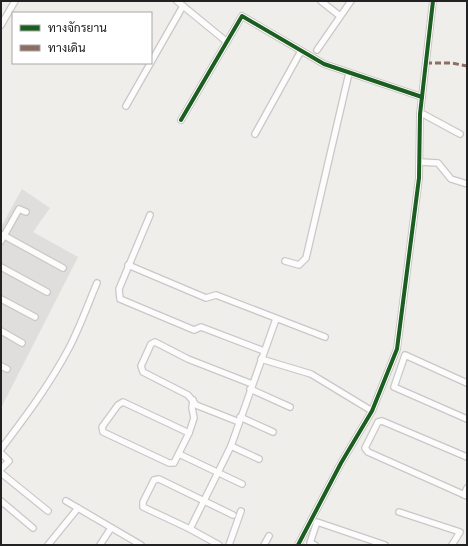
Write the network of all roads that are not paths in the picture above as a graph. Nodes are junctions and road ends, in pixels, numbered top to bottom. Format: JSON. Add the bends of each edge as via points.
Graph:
{"nodes":[{"id":1,"x":15,"y":1,"type":"edge"},
{"id":2,"x":177,"y":1,"type":"edge"},
{"id":3,"x":321,"y":1,"type":"edge"},
{"id":4,"x":352,"y":1,"type":"edge"},
{"id":5,"x":433,"y":1,"type":"edge"},
{"id":6,"x":183,"y":6,"type":"junction"},
{"id":7,"x":340,"y":16,"type":"junction"},
{"id":8,"x":1,"y":25,"type":"edge"},
{"id":9,"x":227,"y":42,"type":"junction"},
{"id":10,"x":317,"y":50,"type":"dead end"},
{"id":11,"x":301,"y":51,"type":"junction"},
{"id":12,"x":152,"y":60,"type":"edge"},
{"id":13,"x":150,"y":64,"type":"edge"},
{"id":14,"x":349,"y":73,"type":"junction"},
{"id":15,"x":422,"y":97,"type":"junction"},
{"id":16,"x":126,"y":106,"type":"dead end"},
{"id":17,"x":420,"y":114,"type":"junction"},
{"id":18,"x":181,"y":120,"type":"dead end"},
{"id":19,"x":255,"y":134,"type":"dead end"},
{"id":20,"x":460,"y":134,"type":"dead end"},
{"id":21,"x":420,"y":162,"type":"junction"},
{"id":22,"x":467,"y":184,"type":"edge"},
{"id":23,"x":26,"y":212,"type":"dead end"},
{"id":24,"x":150,"y":215,"type":"dead end"},
{"id":25,"x":2,"y":238,"type":"edge"},
{"id":26,"x":285,"y":261,"type":"dead end"},
{"id":27,"x":128,"y":265,"type":"junction"},
{"id":28,"x":1,"y":267,"type":"edge"},
{"id":29,"x":64,"y":268,"type":"dead end"},
{"id":30,"x":97,"y":283,"type":"dead end"},
{"id":31,"x":47,"y":292,"type":"dead end"},
{"id":32,"x":1,"y":299,"type":"edge"},
{"id":33,"x":35,"y":317,"type":"dead end"},
{"id":34,"x":276,"y":319,"type":"junction"},
{"id":35,"x":1,"y":331,"type":"edge"},
{"id":36,"x":325,"y":337,"type":"dead end"},
{"id":37,"x":22,"y":343,"type":"dead end"},
{"id":38,"x":264,"y":351,"type":"junction"},
{"id":39,"x":261,"y":359,"type":"junction"},
{"id":40,"x":1,"y":366,"type":"edge"},
{"id":41,"x":390,"y":368,"type":"junction"},
{"id":42,"x":7,"y":369,"type":"dead end"},
{"id":43,"x":399,"y":372,"type":"junction"},
{"id":44,"x":467,"y":383,"type":"edge"},
{"id":45,"x":251,"y":386,"type":"junction"},
{"id":46,"x":193,"y":400,"type":"junction"},
{"id":47,"x":290,"y":407,"type":"dead end"},
{"id":48,"x":372,"y":411,"type":"junction"},
{"id":49,"x":239,"y":419,"type":"junction"},
{"id":50,"x":467,"y":419,"type":"edge"},
{"id":51,"x":273,"y":432,"type":"dead end"},
{"id":52,"x":360,"y":432,"type":"junction"},
{"id":53,"x":190,"y":433,"type":"junction"},
{"id":54,"x":370,"y":437,"type":"junction"},
{"id":55,"x":231,"y":446,"type":"junction"},
{"id":56,"x":1,"y":449,"type":"edge"},
{"id":57,"x":179,"y":454,"type":"junction"},
{"id":58,"x":467,"y":457,"type":"edge"},
{"id":59,"x":259,"y":459,"type":"dead end"},
{"id":60,"x":1,"y":469,"type":"edge"},
{"id":61,"x":1,"y":473,"type":"edge"},
{"id":62,"x":218,"y":473,"type":"junction"},
{"id":63,"x":242,"y":484,"type":"dead end"},
{"id":64,"x":467,"y":488,"type":"edge"},
{"id":65,"x":466,"y":496,"type":"edge"},
{"id":66,"x":1,"y":501,"type":"edge"},
{"id":67,"x":66,"y":501,"type":"dead end"},
{"id":68,"x":204,"y":501,"type":"junction"},
{"id":69,"x":78,"y":508,"type":"junction"},
{"id":70,"x":48,"y":511,"type":"dead end"},
{"id":71,"x":241,"y":511,"type":"dead end"},
{"id":72,"x":399,"y":512,"type":"dead end"},
{"id":73,"x":233,"y":515,"type":"dead end"},
{"id":74,"x":33,"y":528,"type":"dead end"},
{"id":75,"x":111,"y":528,"type":"junction"},
{"id":76,"x":190,"y":529,"type":"junction"},
{"id":77,"x":305,"y":532,"type":"junction"},
{"id":78,"x":313,"y":534,"type":"junction"},
{"id":79,"x":269,"y":536,"type":"dead end"},
{"id":80,"x":48,"y":545,"type":"edge"},
{"id":81,"x":100,"y":545,"type":"edge"},
{"id":82,"x":141,"y":545,"type":"edge"},
{"id":83,"x":219,"y":545,"type":"edge"},
{"id":84,"x":229,"y":545,"type":"edge"},
{"id":85,"x":264,"y":545,"type":"edge"},
{"id":86,"x":298,"y":545,"type":"edge"},
{"id":87,"x":315,"y":545,"type":"edge"},
{"id":88,"x":385,"y":545,"type":"edge"},
{"id":89,"x":452,"y":545,"type":"edge"}],
"edges":[{"from":1,"to":8,"type":"street"},
{"from":2,"to":6,"type":"street"},
{"from":3,"to":7,"type":"street"},
{"from":4,"to":7,"type":"street"},
{"from":5,"to":15,"type":"street"},
{"from":6,"to":9,"type":"street"},
{"from":6,"to":12,"type":"street"},
{"from":7,"to":10,"type":"street"},
{"from":9,"to":11,"type":"street","via":[[242,16]]},
{"from":9,"to":18,"type":"street"},
{"from":11,"to":14,"type":"street","via":[[324,64]]},
{"from":11,"to":19,"type":"street"},
{"from":13,"to":16,"type":"street"},
{"from":14,"to":15,"type":"street"},
{"from":14,"to":26,"type":"street","via":[[306,258],[300,265]]},
{"from":15,"to":17,"type":"street"},
{"from":17,"to":20,"type":"street"},
{"from":17,"to":21,"type":"street"},
{"from":21,"to":22,"type":"street","via":[[438,163],[451,179]]},
{"from":21,"to":41,"type":"street","via":[[397,349]]},
{"from":23,"to":25,"type":"street","via":[[19,209]]},
{"from":24,"to":27,"type":"street"},
{"from":25,"to":29,"type":"street"},
{"from":27,"to":34,"type":"street","via":[[206,298],[216,295]]},
{"from":27,"to":38,"type":"street","via":[[118,289],[120,299],[194,330],[201,327]]},
{"from":28,"to":31,"type":"street"},
{"from":30,"to":56,"type":"street","via":[[70,347],[32,410]]},
{"from":32,"to":33,"type":"street"},
{"from":34,"to":36,"type":"street"},
{"from":34,"to":38,"type":"street"},
{"from":35,"to":37,"type":"street"},
{"from":38,"to":39,"type":"street"},
{"from":39,"to":45,"type":"street"},
{"from":39,"to":48,"type":"street","via":[[311,374]]},
{"from":40,"to":42,"type":"street"},
{"from":41,"to":43,"type":"street"},
{"from":41,"to":48,"type":"street"},
{"from":43,"to":44,"type":"street","via":[[405,356]]},
{"from":43,"to":50,"type":"street","via":[[394,387]]},
{"from":45,"to":46,"type":"street","via":[[153,342],[141,366],[143,372]]},
{"from":45,"to":47,"type":"street"},
{"from":45,"to":49,"type":"street"},
{"from":46,"to":49,"type":"street","via":[[196,405]]},
{"from":46,"to":53,"type":"street","via":[[194,418]]},
{"from":48,"to":52,"type":"street"},
{"from":49,"to":51,"type":"street"},
{"from":49,"to":55,"type":"street"},
{"from":52,"to":54,"type":"street"},
{"from":52,"to":77,"type":"street"},
{"from":53,"to":57,"type":"street"},
{"from":53,"to":57,"type":"street","via":[[123,402],[102,427],[103,432],[168,463],[174,463]]},
{"from":54,"to":58,"type":"street","via":[[378,422],[382,421]]},
{"from":54,"to":65,"type":"street","via":[[365,448],[368,452]]},
{"from":55,"to":59,"type":"street"},
{"from":55,"to":62,"type":"street"},
{"from":56,"to":60,"type":"street","via":[[9,461]]},
{"from":57,"to":62,"type":"street"},
{"from":61,"to":70,"type":"street"},
{"from":62,"to":63,"type":"street"},
{"from":62,"to":68,"type":"street"},
{"from":64,"to":65,"type":"street"},
{"from":66,"to":74,"type":"street"},
{"from":67,"to":69,"type":"street"},
{"from":68,"to":73,"type":"street"},
{"from":68,"to":76,"type":"street"},
{"from":68,"to":76,"type":"street","via":[[156,478],[143,502],[143,507]]},
{"from":69,"to":75,"type":"street"},
{"from":69,"to":80,"type":"street"},
{"from":71,"to":84,"type":"street"},
{"from":72,"to":89,"type":"street","via":[[460,532]]},
{"from":75,"to":81,"type":"street"},
{"from":75,"to":82,"type":"street"},
{"from":76,"to":83,"type":"street"},
{"from":77,"to":78,"type":"street"},
{"from":77,"to":86,"type":"street"},
{"from":78,"to":87,"type":"street","via":[[310,543]]},
{"from":78,"to":88,"type":"street","via":[[317,522]]},
{"from":79,"to":85,"type":"street"}]}
